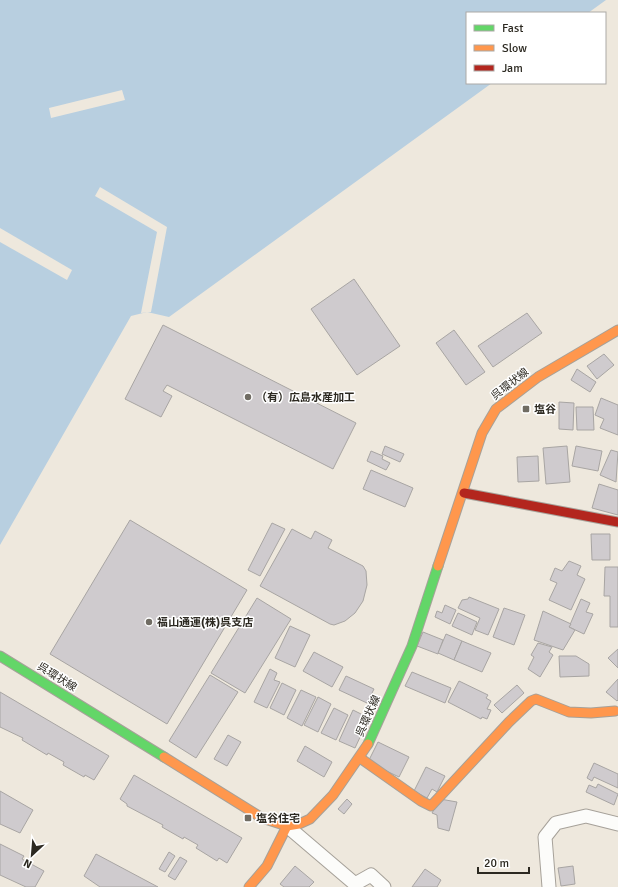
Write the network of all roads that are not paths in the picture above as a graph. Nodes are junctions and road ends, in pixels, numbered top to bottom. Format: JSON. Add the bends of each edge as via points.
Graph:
{"nodes":[{"id":1,"x":618,"y":330,"type":"edge"},
{"id":2,"x":464,"y":493,"type":"junction"},
{"id":3,"x":618,"y":522,"type":"edge"},
{"id":4,"x":0,"y":656,"type":"edge"},
{"id":5,"x":617,"y":714,"type":"edge"},
{"id":6,"x":360,"y":758,"type":"junction"},
{"id":7,"x":618,"y":824,"type":"edge"},
{"id":8,"x":286,"y":826,"type":"junction"},
{"id":9,"x":249,"y":887,"type":"edge"},
{"id":10,"x":384,"y":887,"type":"edge"},
{"id":11,"x":549,"y":887,"type":"edge"}],
"edges":[{"from":1,"to":2,"type":"main road","name":"呉環状線","via":[[538,377],[496,409],[482,433]]},
{"from":2,"to":3,"type":"main road"},
{"from":2,"to":6,"type":"main road","name":"呉環状線","via":[[412,646]]},
{"from":4,"to":8,"type":"main road","name":"呉環状線","via":[[262,818]]},
{"from":5,"to":6,"type":"main road","via":[[569,712],[536,699],[531,701],[432,806]]},
{"from":6,"to":8,"type":"main road","name":"呉環状線","via":[[333,795],[310,819]]},
{"from":7,"to":11,"type":"street","via":[[586,816],[556,823],[545,837]]},
{"from":8,"to":9,"type":"main road","via":[[267,866]]},
{"from":8,"to":10,"type":"street","via":[[355,884],[371,875]]}]}
